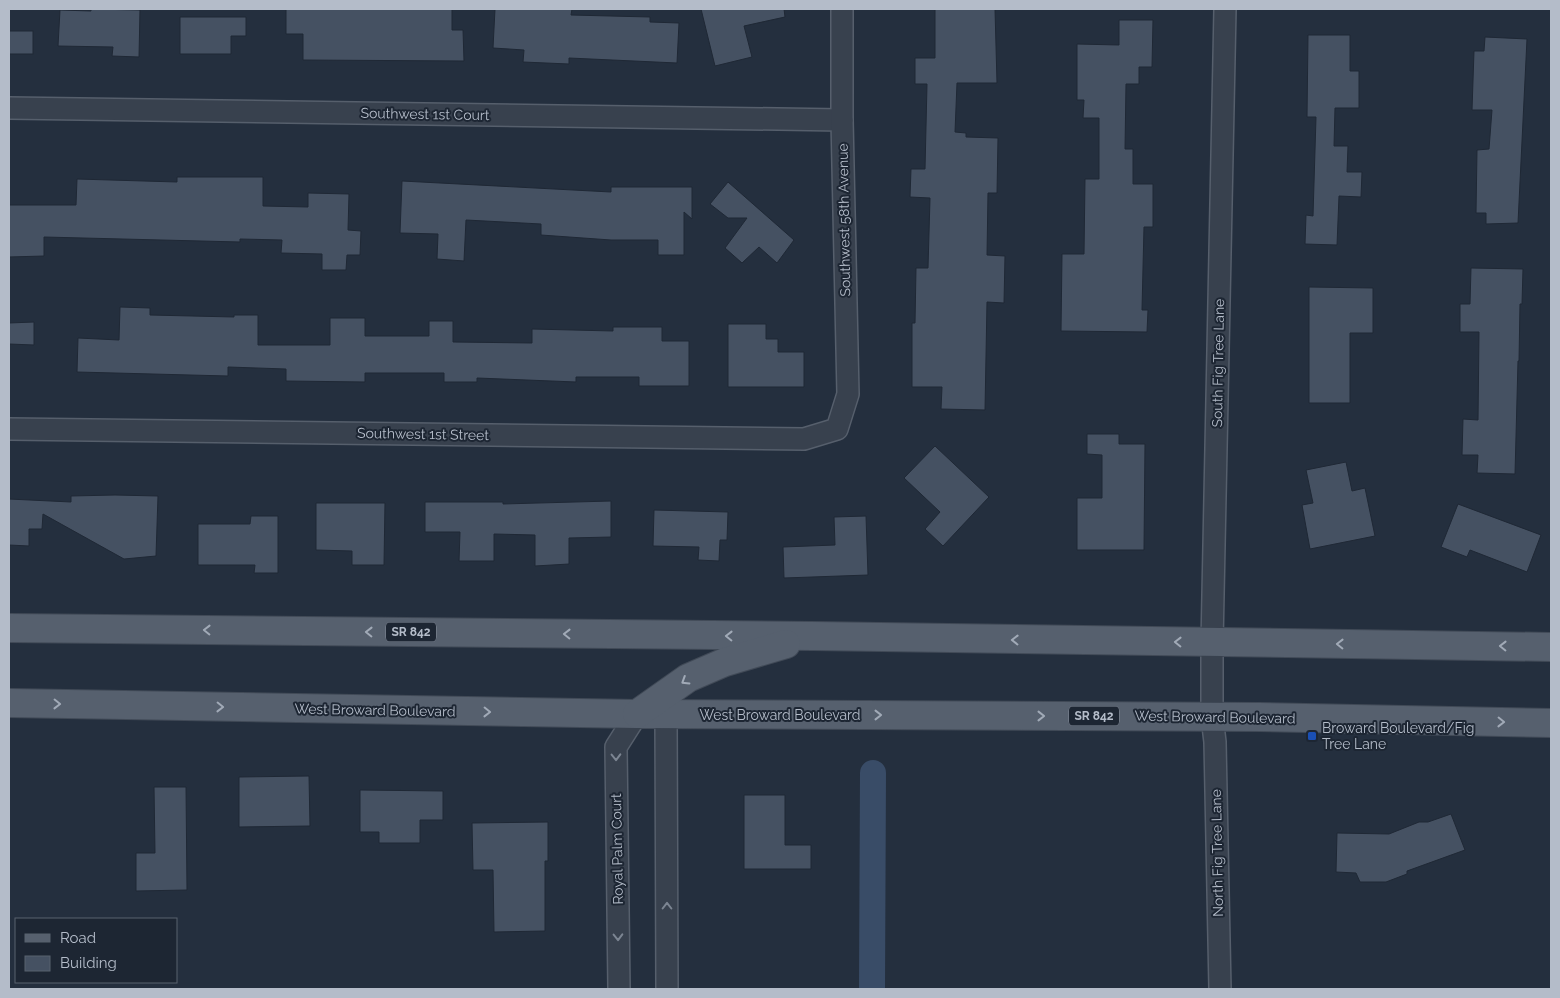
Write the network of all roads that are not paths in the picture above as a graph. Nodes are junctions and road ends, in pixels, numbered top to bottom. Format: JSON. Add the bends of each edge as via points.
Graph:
{"nodes":[{"id":1,"x":842,"y":9,"type":"edge"},
{"id":2,"x":1225,"y":9,"type":"edge"},
{"id":3,"x":9,"y":108,"type":"edge"},
{"id":4,"x":842,"y":120,"type":"junction"},
{"id":5,"x":9,"y":429,"type":"edge"},
{"id":6,"x":837,"y":429,"type":"joint"},
{"id":7,"x":9,"y":628,"type":"edge"},
{"id":8,"x":813,"y":636,"type":"junction"},
{"id":9,"x":1212,"y":642,"type":"junction"},
{"id":10,"x":1551,"y":647,"type":"edge"},
{"id":11,"x":9,"y":703,"type":"edge"},
{"id":12,"x":637,"y":714,"type":"junction"},
{"id":13,"x":666,"y":714,"type":"junction"},
{"id":14,"x":1212,"y":717,"type":"junction"},
{"id":15,"x":1551,"y":724,"type":"edge"},
{"id":16,"x":619,"y":989,"type":"edge"},
{"id":17,"x":667,"y":989,"type":"edge"},
{"id":18,"x":1220,"y":989,"type":"edge"}],
"edges":[{"from":1,"to":4,"type":"street","name":"Southwest 58th Avenue"},
{"from":2,"to":9,"type":"street","name":"South Fig Tree Lane"},
{"from":3,"to":4,"type":"street","name":"Southwest 1st Court"},
{"from":4,"to":6,"type":"street","name":"Southwest 58th Avenue","via":[[848,394]]},
{"from":5,"to":6,"type":"street","name":"Southwest 1st Street","via":[[804,439]]},
{"from":8,"to":7,"type":"main road","number":"SR 842","one_way":true},
{"from":9,"to":8,"type":"main road","number":"SR 842","one_way":true},
{"from":8,"to":12,"type":"main road","one_way":true,"via":[[725,662],[688,678]]},
{"from":10,"to":9,"type":"main road","number":"SR 842","one_way":true},
{"from":9,"to":14,"type":"street","name":"South Fig Tree Lane"},
{"from":11,"to":12,"type":"main road","name":"West Broward Boulevard","number":"SR 842","one_way":true},
{"from":12,"to":13,"type":"main road","name":"West Broward Boulevard","number":"SR 842"},
{"from":12,"to":16,"type":"street","name":"Royal Palm Court","one_way":true,"via":[[616,747]]},
{"from":13,"to":14,"type":"main road","name":"West Broward Boulevard","number":"SR 842","one_way":true},
{"from":17,"to":13,"type":"street","one_way":true},
{"from":14,"to":15,"type":"main road","name":"West Broward Boulevard","number":"SR 842","one_way":true},
{"from":14,"to":18,"type":"street","name":"North Fig Tree Lane"}]}
